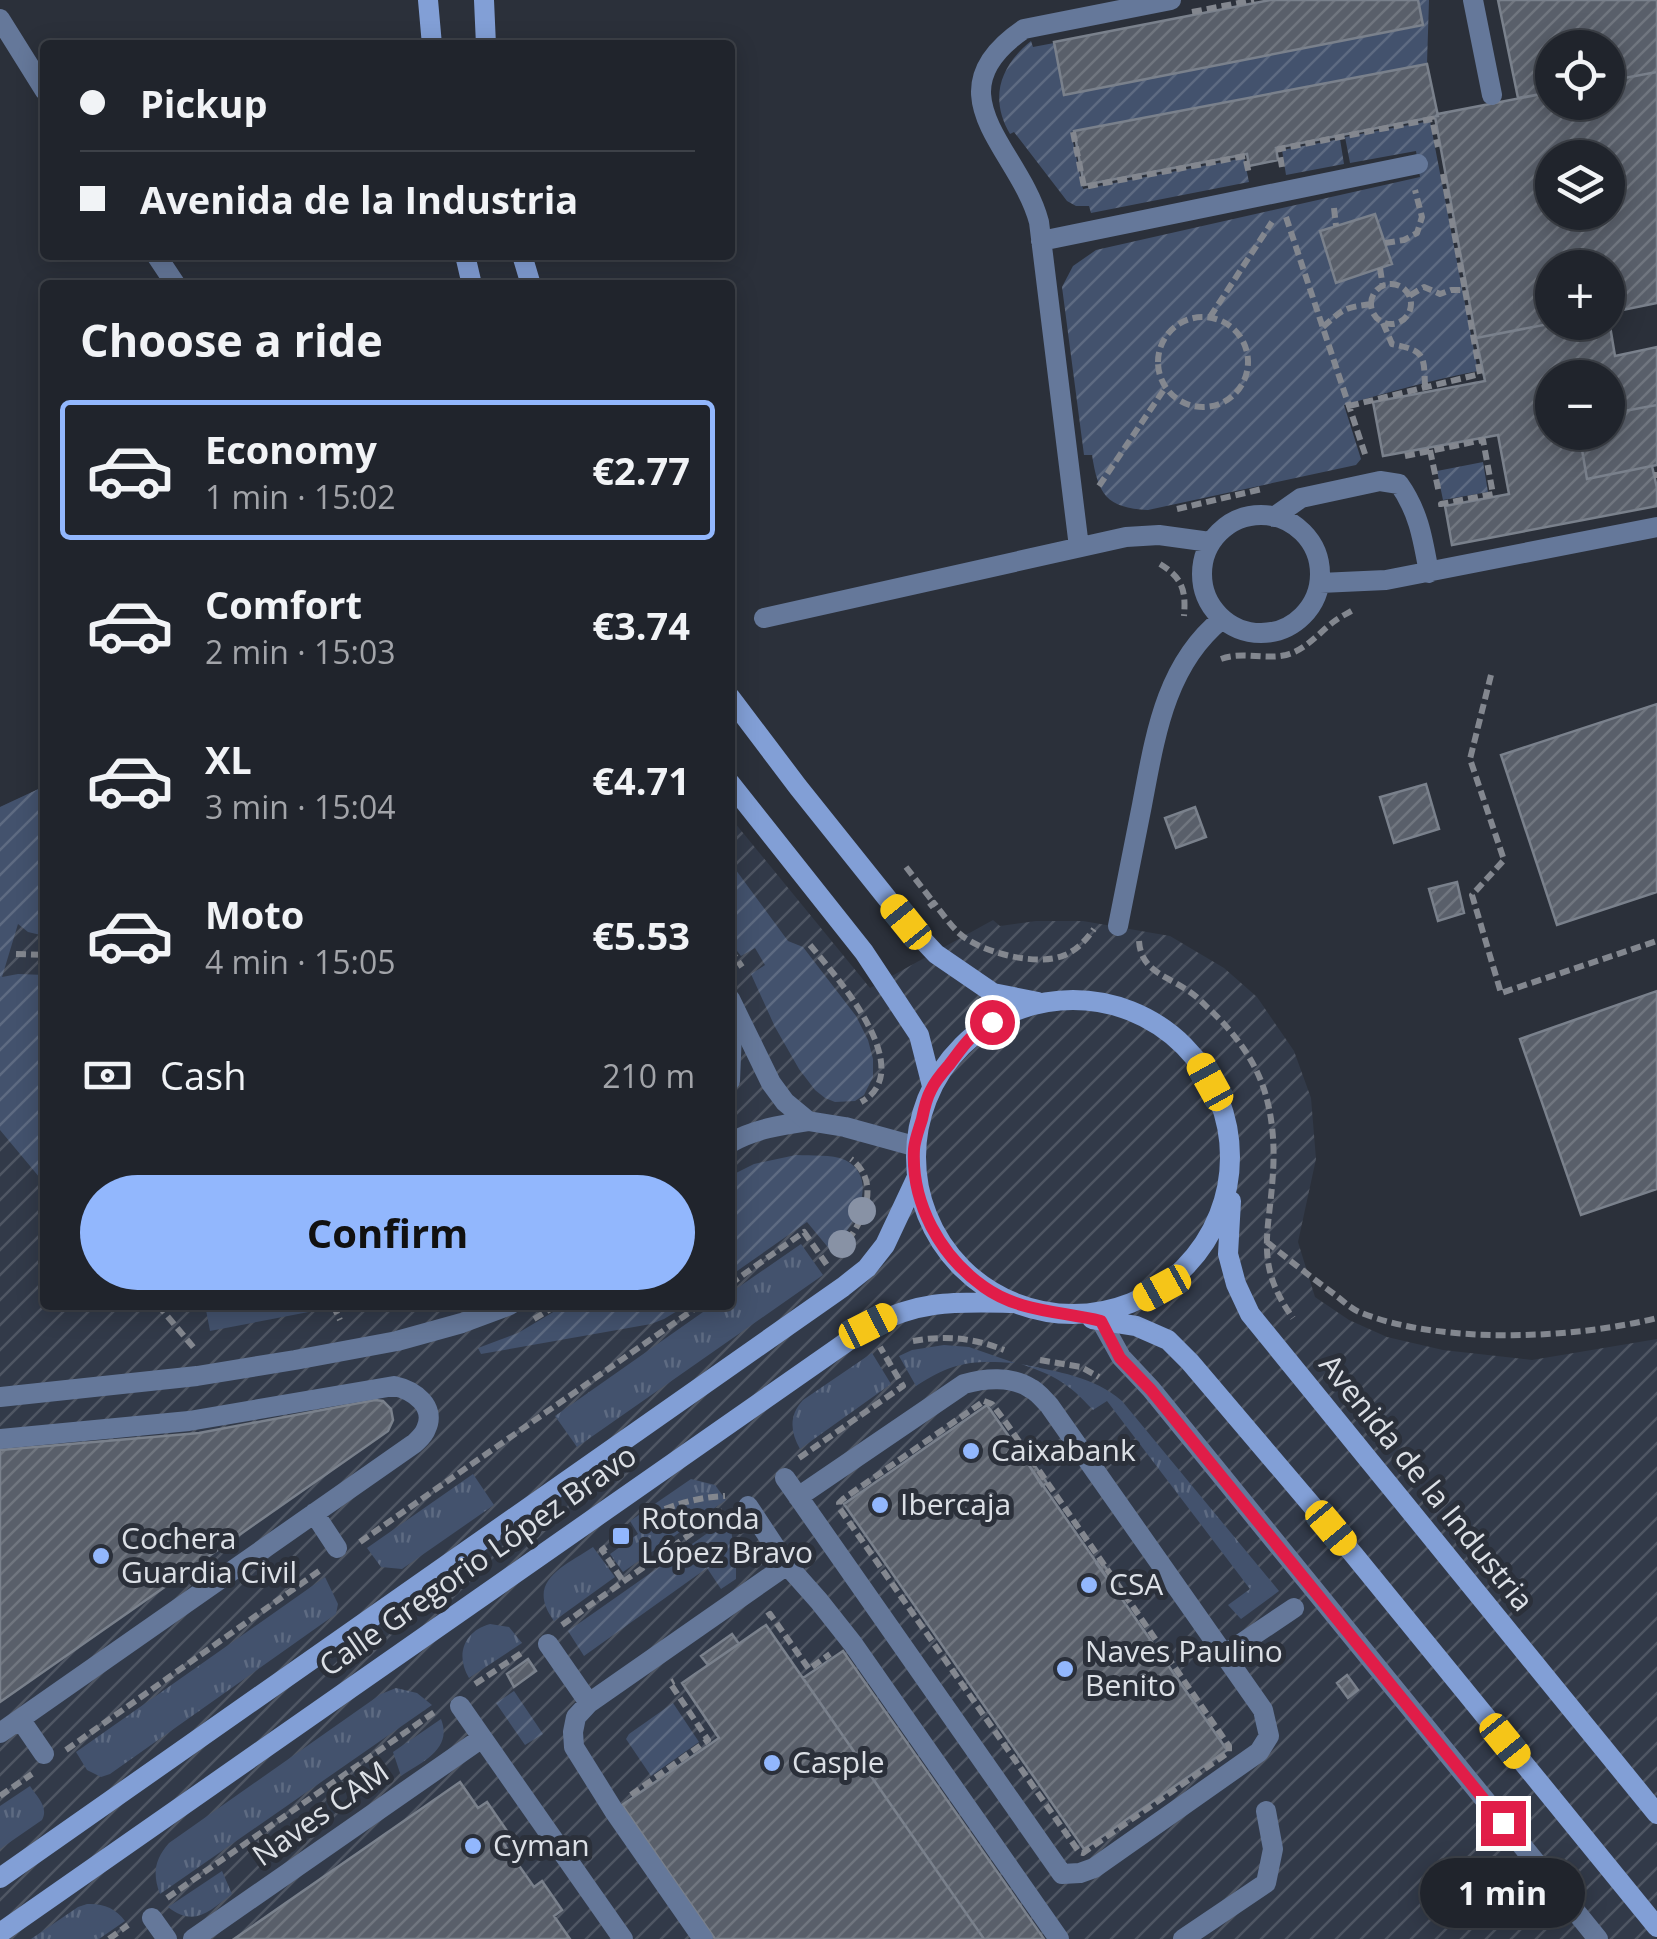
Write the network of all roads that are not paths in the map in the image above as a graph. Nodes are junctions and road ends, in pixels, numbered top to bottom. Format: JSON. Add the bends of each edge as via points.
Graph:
{"nodes":[{"id":1,"x":428,"y":0,"type":"edge"},
{"id":2,"x":484,"y":0,"type":"edge"},
{"id":3,"x":1171,"y":0,"type":"edge"},
{"id":4,"x":1473,"y":0,"type":"edge"},
{"id":5,"x":0,"y":19,"type":"edge"},
{"id":6,"x":432,"y":40,"type":"edge"},
{"id":7,"x":486,"y":40,"type":"edge"},
{"id":8,"x":40,"y":83,"type":"edge"},
{"id":9,"x":1492,"y":95,"type":"dead end"},
{"id":10,"x":1415,"y":172,"type":"road end"},
{"id":11,"x":1042,"y":241,"type":"junction"},
{"id":12,"x":1274,"y":517,"type":"junction"},
{"id":13,"x":1657,"y":527,"type":"edge"},
{"id":14,"x":1210,"y":542,"type":"junction"},
{"id":15,"x":1079,"y":547,"type":"junction"},
{"id":16,"x":1429,"y":572,"type":"junction"},
{"id":17,"x":1320,"y":583,"type":"junction"},
{"id":18,"x":764,"y":618,"type":"dead end"},
{"id":19,"x":1222,"y":619,"type":"junction"},
{"id":20,"x":735,"y":704,"type":"edge"},
{"id":21,"x":735,"y":789,"type":"edge"},
{"id":22,"x":1109,"y":922,"type":"road end"},
{"id":23,"x":1040,"y":1002,"type":"junction"},
{"id":24,"x":735,"y":1009,"type":"edge"},
{"id":25,"x":932,"y":1086,"type":"junction"},
{"id":26,"x":808,"y":1121,"type":"junction"},
{"id":27,"x":735,"y":1140,"type":"edge"},
{"id":28,"x":914,"y":1146,"type":"junction"},
{"id":29,"x":1232,"y":1159,"type":"junction"},
{"id":30,"x":916,"y":1180,"type":"junction"},
{"id":31,"x":1014,"y":1304,"type":"junction"},
{"id":32,"x":495,"y":1310,"type":"edge"},
{"id":33,"x":1075,"y":1315,"type":"junction"},
{"id":34,"x":1101,"y":1321,"type":"junction"},
{"id":35,"x":0,"y":1397,"type":"edge"},
{"id":36,"x":0,"y":1438,"type":"edge"},
{"id":37,"x":789,"y":1470,"type":"road end"},
{"id":38,"x":798,"y":1497,"type":"junction"},
{"id":39,"x":744,"y":1503,"type":"road end"},
{"id":40,"x":314,"y":1514,"type":"junction"},
{"id":41,"x":337,"y":1548,"type":"dead end"},
{"id":42,"x":787,"y":1565,"type":"junction"},
{"id":43,"x":1294,"y":1608,"type":"dead end"},
{"id":44,"x":546,"y":1640,"type":"road end"},
{"id":45,"x":1224,"y":1654,"type":"junction"},
{"id":46,"x":465,"y":1697,"type":"road end"},
{"id":47,"x":589,"y":1703,"type":"junction"},
{"id":48,"x":20,"y":1719,"type":"junction"},
{"id":49,"x":0,"y":1733,"type":"edge"},
{"id":50,"x":482,"y":1738,"type":"junction"},
{"id":51,"x":44,"y":1754,"type":"dead end"},
{"id":52,"x":1266,"y":1811,"type":"dead end"},
{"id":53,"x":1657,"y":1814,"type":"edge"},
{"id":54,"x":0,"y":1878,"type":"edge"},
{"id":55,"x":150,"y":1913,"type":"road end"},
{"id":56,"x":1657,"y":1927,"type":"edge"},
{"id":57,"x":0,"y":1932,"type":"edge"},
{"id":58,"x":167,"y":1939,"type":"edge"},
{"id":59,"x":193,"y":1939,"type":"edge"},
{"id":60,"x":623,"y":1939,"type":"edge"},
{"id":61,"x":703,"y":1939,"type":"edge"},
{"id":62,"x":1059,"y":1939,"type":"edge"},
{"id":63,"x":1183,"y":1939,"type":"edge"},
{"id":64,"x":1598,"y":1939,"type":"edge"}],
"edges":[{"from":1,"to":6,"type":"main road"},
{"from":2,"to":7,"type":"main road"},
{"from":3,"to":11,"type":"street","via":[[1024,29],[987,66],[982,110],[1034,205]]},
{"from":4,"to":9,"type":"street"},
{"from":5,"to":8,"type":"street"},
{"from":10,"to":11,"type":"street"},
{"from":11,"to":15,"type":"street"},
{"from":12,"to":14,"type":"street","via":[[1242,518]]},
{"from":12,"to":16,"type":"street","via":[[1301,498],[1380,481],[1400,484],[1420,524]]},
{"from":12,"to":17,"type":"street","via":[[1300,529],[1312,544]]},
{"from":13,"to":16,"type":"street"},
{"from":14,"to":15,"type":"street","via":[[1159,535]]},
{"from":14,"to":19,"type":"street","via":[[1200,574],[1210,606]]},
{"from":15,"to":18,"type":"street"},
{"from":16,"to":17,"type":"street"},
{"from":17,"to":19,"type":"street","via":[[1304,615],[1290,626],[1254,633]]},
{"from":19,"to":22,"type":"street","via":[[1178,670],[1161,714]]},
{"from":20,"to":23,"type":"main road","via":[[936,954],[994,992]]},
{"from":21,"to":25,"type":"main road","via":[[864,952],[919,1035]]},
{"from":23,"to":25,"type":"main road","via":[[971,1035]]},
{"from":23,"to":29,"type":"main road","via":[[1105,1002],[1159,1024],[1197,1058],[1223,1105]]},
{"from":24,"to":26,"type":"street","via":[[771,1083]]},
{"from":25,"to":28,"type":"main road"},
{"from":26,"to":27,"type":"street"},
{"from":26,"to":28,"type":"street"},
{"from":28,"to":30,"type":"main road"},
{"from":29,"to":33,"type":"main road","via":[[1219,1218],[1185,1268],[1135,1302]]},
{"from":29,"to":53,"type":"main road","name":"Avenida de la Industria","via":[[1228,1254],[1250,1314]]},
{"from":30,"to":31,"type":"main road","via":[[942,1246],[962,1270]]},
{"from":30,"to":54,"type":"main road","name":"Calle Gregorio López Bravo","via":[[867,1268]]},
{"from":31,"to":33,"type":"main road"},
{"from":31,"to":57,"type":"main road","name":"Calle Gregorio López Bravo","via":[[932,1304],[868,1326]]},
{"from":32,"to":35,"type":"street","via":[[397,1341],[294,1360]]},
{"from":33,"to":34,"type":"main road"},
{"from":34,"to":56,"type":"main road","via":[[1168,1340],[1199,1372]]},
{"from":34,"to":64,"type":"street","via":[[1120,1358]]},
{"from":36,"to":40,"type":"street","via":[[189,1422],[394,1386],[421,1398],[427,1428],[415,1444]]},
{"from":37,"to":38,"type":"street"},
{"from":38,"to":45,"type":"street","via":[[964,1384],[986,1378],[1031,1388]]},
{"from":38,"to":45,"type":"street","via":[[1062,1874],[1094,1868],[1259,1752],[1269,1736],[1264,1710]]},
{"from":39,"to":42,"type":"street"},
{"from":40,"to":41,"type":"street"},
{"from":40,"to":48,"type":"street"},
{"from":42,"to":47,"type":"street"},
{"from":42,"to":62,"type":"street","via":[[853,1644]]},
{"from":43,"to":45,"type":"street"},
{"from":44,"to":47,"type":"street"},
{"from":46,"to":50,"type":"street"},
{"from":47,"to":61,"type":"street","via":[[576,1718],[574,1746]]},
{"from":48,"to":49,"type":"street"},
{"from":48,"to":51,"type":"street"},
{"from":50,"to":59,"type":"street","name":"Naves CAM"},
{"from":50,"to":60,"type":"street"},
{"from":52,"to":63,"type":"street","via":[[1273,1848],[1266,1883]]},
{"from":55,"to":58,"type":"street"}]}
